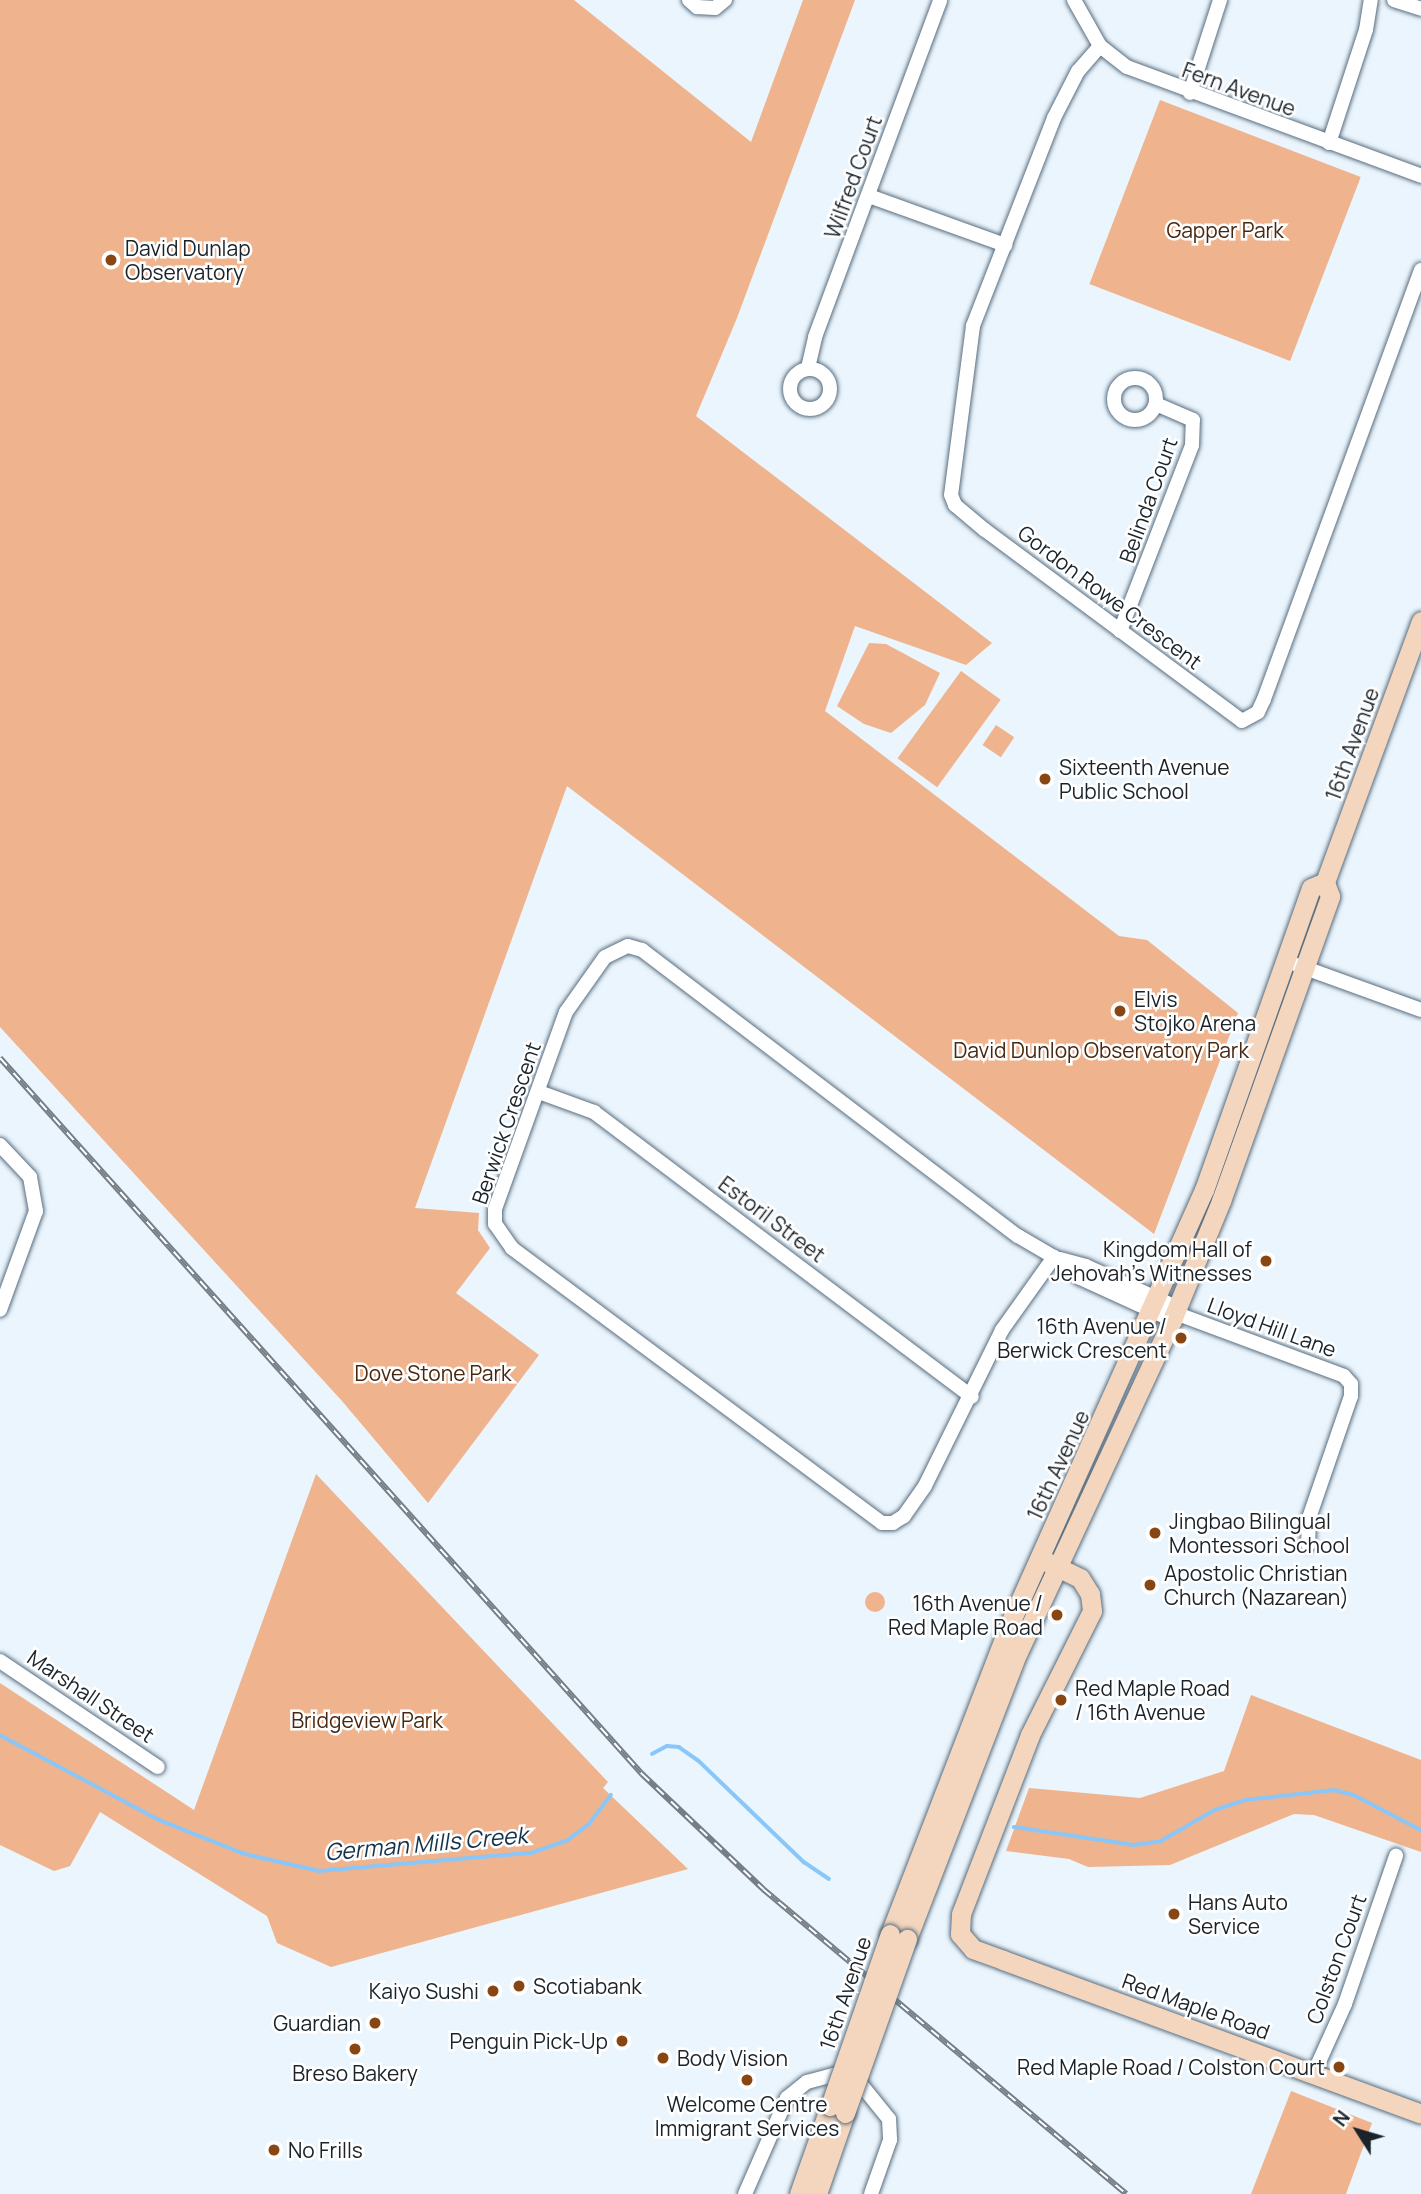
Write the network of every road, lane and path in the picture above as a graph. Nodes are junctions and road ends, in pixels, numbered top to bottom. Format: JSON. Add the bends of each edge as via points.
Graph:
{"nodes":[{"id":1,"x":689,"y":0,"type":"edge"},
{"id":2,"x":725,"y":0,"type":"edge"},
{"id":3,"x":940,"y":0,"type":"edge"},
{"id":4,"x":1074,"y":0,"type":"edge"},
{"id":5,"x":1220,"y":0,"type":"edge"},
{"id":6,"x":1371,"y":0,"type":"edge"},
{"id":7,"x":1394,"y":0,"type":"edge"},
{"id":8,"x":1421,"y":9,"type":"edge"},
{"id":9,"x":1100,"y":46,"type":"junction"},
{"id":10,"x":1189,"y":93,"type":"junction"},
{"id":11,"x":1329,"y":143,"type":"junction"},
{"id":12,"x":1421,"y":176,"type":"edge"},
{"id":13,"x":869,"y":196,"type":"junction"},
{"id":14,"x":1005,"y":245,"type":"junction"},
{"id":15,"x":1421,"y":270,"type":"edge"},
{"id":16,"x":808,"y":369,"type":"dead end"},
{"id":17,"x":1156,"y":404,"type":"dead end"},
{"id":18,"x":1421,"y":621,"type":"edge"},
{"id":19,"x":1120,"y":631,"type":"junction"},
{"id":20,"x":1325,"y":882,"type":"junction"},
{"id":21,"x":1284,"y":960,"type":"junction"},
{"id":22,"x":1304,"y":968,"type":"junction"},
{"id":23,"x":1421,"y":1010,"type":"edge"},
{"id":24,"x":538,"y":1092,"type":"junction"},
{"id":25,"x":0,"y":1145,"type":"edge"},
{"id":26,"x":1054,"y":1257,"type":"junction"},
{"id":27,"x":1155,"y":1305,"type":"junction"},
{"id":28,"x":0,"y":1310,"type":"edge"},
{"id":29,"x":1175,"y":1314,"type":"junction"},
{"id":30,"x":972,"y":1397,"type":"junction"},
{"id":31,"x":1308,"y":1545,"type":"dead end"},
{"id":32,"x":1049,"y":1562,"type":"junction"},
{"id":33,"x":0,"y":1661,"type":"edge"},
{"id":34,"x":158,"y":1766,"type":"dead end"},
{"id":35,"x":1395,"y":1856,"type":"dead end"},
{"id":36,"x":1313,"y":2075,"type":"junction"},
{"id":37,"x":837,"y":2110,"type":"junction"},
{"id":38,"x":1421,"y":2114,"type":"edge"},
{"id":39,"x":745,"y":2194,"type":"edge"},
{"id":40,"x":799,"y":2194,"type":"edge"},
{"id":41,"x":817,"y":2194,"type":"edge"},
{"id":42,"x":871,"y":2194,"type":"edge"}],
"edges":[{"from":1,"to":2,"type":"street","via":[[715,8]]},
{"from":3,"to":13,"type":"street","name":"Wilfred Court"},
{"from":4,"to":9,"type":"street","name":"Fern Avenue"},
{"from":5,"to":10,"type":"street"},
{"from":6,"to":11,"type":"street","via":[[1366,30]]},
{"from":7,"to":8,"type":"street"},
{"from":9,"to":10,"type":"street","name":"Fern Avenue","via":[[1127,67]]},
{"from":9,"to":14,"type":"street","name":"Gordon Rowe Crescent","via":[[1069,84]]},
{"from":10,"to":11,"type":"street","name":"Fern Avenue"},
{"from":11,"to":12,"type":"street","name":"Fern Avenue"},
{"from":13,"to":14,"type":"street"},
{"from":13,"to":16,"type":"street","name":"Wilfred Court","via":[[815,337]]},
{"from":14,"to":19,"type":"street","name":"Gordon Rowe Crescent","via":[[968,347],[951,495],[965,515]]},
{"from":15,"to":19,"type":"street","name":"Gordon Rowe Crescent","via":[[1258,712],[1242,721]]},
{"from":17,"to":19,"type":"street","name":"Belinda Court","via":[[1193,421],[1192,445]]},
{"from":18,"to":20,"type":"main road","name":"16th Avenue"},
{"from":20,"to":21,"type":"main road","name":"16th Avenue","via":[[1311,888]]},
{"from":20,"to":22,"type":"main road","name":"16th Avenue","via":[[1330,894]]},
{"from":21,"to":22,"type":"street"},
{"from":21,"to":27,"type":"main road","name":"16th Avenue","via":[[1218,1154]]},
{"from":22,"to":23,"type":"street"},
{"from":22,"to":29,"type":"main road","name":"16th Avenue","via":[[1225,1191]]},
{"from":24,"to":26,"type":"street","name":"Berwick Crescent","via":[[566,1012],[605,957],[616,948],[635,948],[1018,1236]]},
{"from":24,"to":30,"type":"street","name":"Estoril Street","via":[[594,1112]]},
{"from":24,"to":30,"type":"street","name":"Berwick Crescent","via":[[495,1209],[501,1236],[868,1515],[882,1524],[893,1524],[904,1516]]},
{"from":25,"to":28,"type":"street","via":[[30,1177],[36,1211]]},
{"from":26,"to":27,"type":"street","name":"Berwick Crescent","via":[[1080,1278]]},
{"from":26,"to":30,"type":"street","name":"Berwick Crescent","via":[[1016,1307]]},
{"from":27,"to":29,"type":"street","name":"Berwick Crescent"},
{"from":27,"to":32,"type":"main road","name":"16th Avenue"},
{"from":29,"to":31,"type":"street","name":"Lloyd Hill Lane","via":[[1344,1376],[1350,1384],[1351,1396],[1309,1518]]},
{"from":29,"to":32,"type":"main road","name":"16th Avenue"},
{"from":32,"to":36,"type":"main road","name":"Red Maple Road","via":[[1080,1578],[1090,1594],[1092,1611],[1030,1735],[965,1902],[960,1934],[973,1949]]},
{"from":32,"to":37,"type":"main road","name":"16th Avenue","bridge":true,"via":[[997,1655]]},
{"from":33,"to":34,"type":"street","name":"Marshall Street"},
{"from":35,"to":36,"type":"street","name":"Colston Court","via":[[1345,2004]]},
{"from":36,"to":38,"type":"main road","name":"Red Maple Road"},
{"from":37,"to":40,"type":"main road","name":"16th Avenue"},
{"from":37,"to":41,"type":"main road","name":"16th Avenue"},
{"from":39,"to":42,"type":"street","name":"16th Avenue","via":[[787,2098],[807,2082],[834,2075],[859,2082],[889,2119],[890,2140]]}]}
